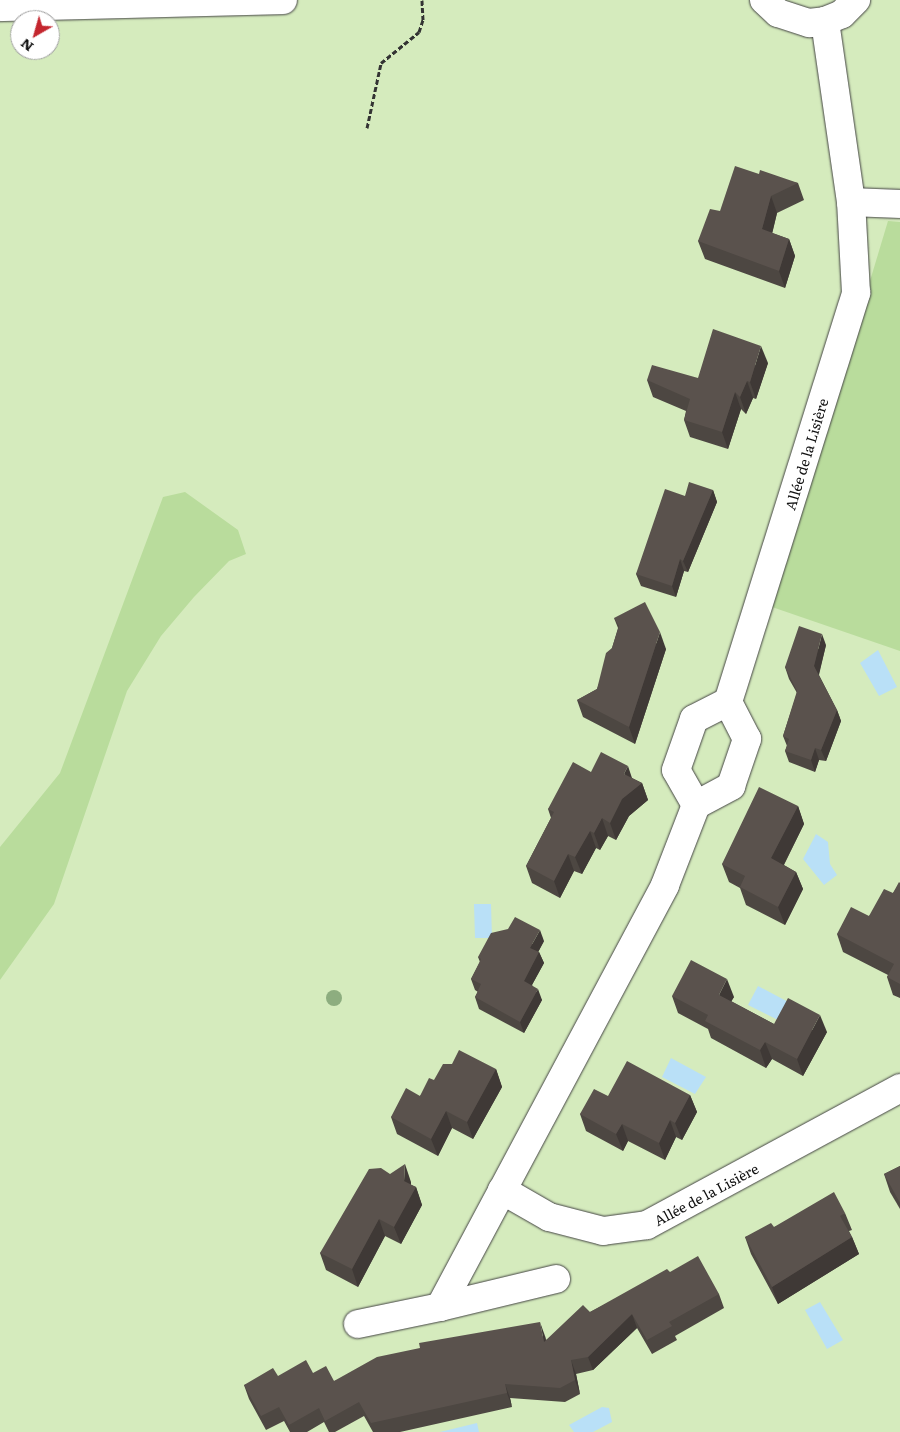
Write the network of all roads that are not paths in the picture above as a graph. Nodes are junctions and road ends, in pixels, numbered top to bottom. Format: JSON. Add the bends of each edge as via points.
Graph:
{"nodes":[{"id":1,"x":283,"y":0,"type":"edge"},
{"id":2,"x":764,"y":0,"type":"edge"},
{"id":3,"x":856,"y":0,"type":"edge"},
{"id":4,"x":0,"y":7,"type":"edge"},
{"id":5,"x":826,"y":21,"type":"junction"},
{"id":6,"x":852,"y":202,"type":"junction"},
{"id":7,"x":900,"y":204,"type":"edge"},
{"id":8,"x":728,"y":702,"type":"junction"},
{"id":9,"x":696,"y":805,"type":"junction"},
{"id":10,"x":900,"y":1088,"type":"edge"},
{"id":11,"x":502,"y":1190,"type":"junction"},
{"id":12,"x":556,"y":1279,"type":"dead end"},
{"id":13,"x":440,"y":1307,"type":"junction"},
{"id":14,"x":358,"y":1324,"type":"dead end"}],
"edges":[{"from":1,"to":4,"type":"street"},
{"from":2,"to":5,"type":"street","via":[[778,13],[793,20]]},
{"from":3,"to":5,"type":"street","via":[[842,14]]},
{"from":5,"to":6,"type":"street","name":"Allée de la Lisière"},
{"from":6,"to":7,"type":"street"},
{"from":6,"to":8,"type":"street","name":"Allée de la Lisière","via":[[856,293]]},
{"from":8,"to":9,"type":"street","via":[[747,739],[731,786]]},
{"from":8,"to":9,"type":"street","via":[[694,719],[676,770]]},
{"from":9,"to":11,"type":"street","via":[[665,885]]},
{"from":10,"to":11,"type":"street","name":"Allée de la Lisière","via":[[648,1225],[602,1231],[549,1218]]},
{"from":11,"to":13,"type":"street"},
{"from":12,"to":13,"type":"street"},
{"from":13,"to":14,"type":"street"}]}
